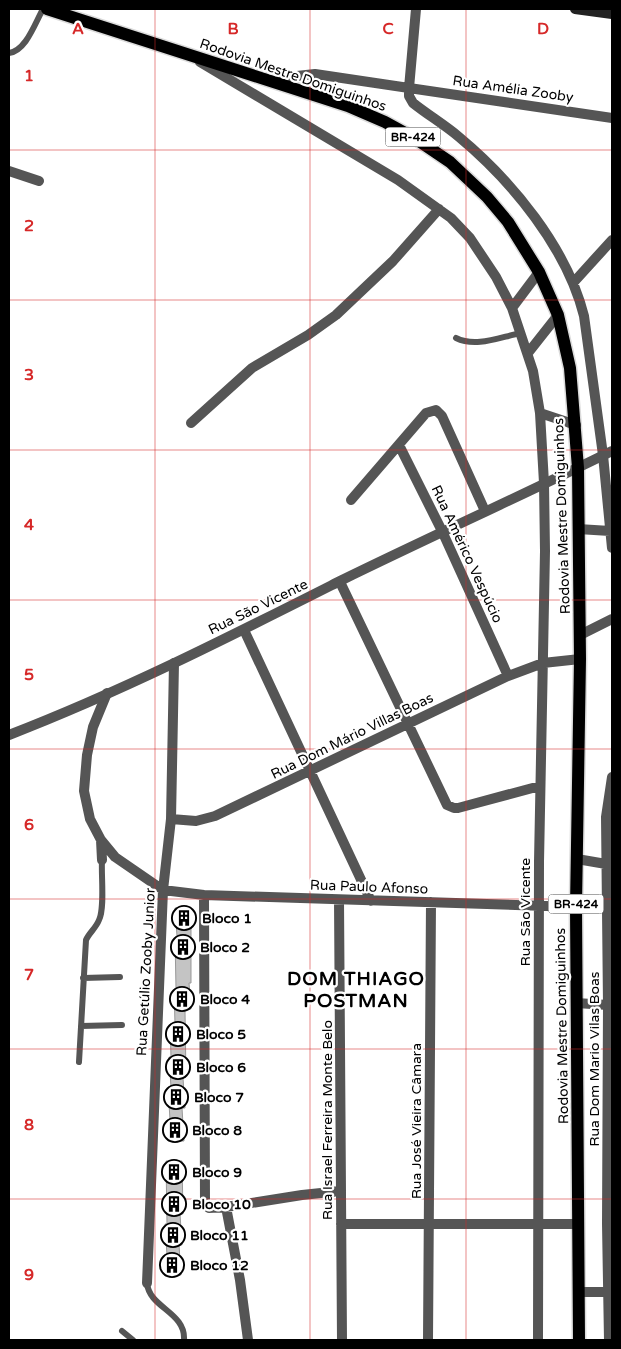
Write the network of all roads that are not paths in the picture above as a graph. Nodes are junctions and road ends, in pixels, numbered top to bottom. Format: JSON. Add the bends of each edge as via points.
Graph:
{"nodes":[{"id":1,"x":45,"y":9,"type":"edge"},
{"id":2,"x":416,"y":9,"type":"edge"},
{"id":3,"x":575,"y":9,"type":"edge"},
{"id":4,"x":612,"y":14,"type":"edge"},
{"id":5,"x":9,"y":54,"type":"edge"},
{"id":6,"x":188,"y":55,"type":"junction"},
{"id":7,"x":274,"y":82,"type":"junction"},
{"id":8,"x":409,"y":88,"type":"junction"},
{"id":9,"x":612,"y":118,"type":"edge"},
{"id":10,"x":9,"y":171,"type":"edge"},
{"id":11,"x":39,"y":181,"type":"dead end"},
{"id":12,"x":439,"y":209,"type":"junction"},
{"id":13,"x":612,"y":240,"type":"edge"},
{"id":14,"x":538,"y":272,"type":"junction"},
{"id":15,"x":574,"y":283,"type":"junction"},
{"id":16,"x":512,"y":308,"type":"junction"},
{"id":17,"x":558,"y":315,"type":"junction"},
{"id":18,"x":521,"y":333,"type":"junction"},
{"id":19,"x":456,"y":338,"type":"dead end"},
{"id":20,"x":528,"y":353,"type":"junction"},
{"id":21,"x":540,"y":412,"type":"junction"},
{"id":22,"x":191,"y":422,"type":"dead end"},
{"id":23,"x":576,"y":426,"type":"junction"},
{"id":24,"x":399,"y":445,"type":"junction"},
{"id":25,"x":607,"y":453,"type":"edge"},
{"id":26,"x":578,"y":468,"type":"junction"},
{"id":27,"x":544,"y":483,"type":"junction"},
{"id":28,"x":351,"y":500,"type":"dead end"},
{"id":29,"x":485,"y":511,"type":"junction"},
{"id":30,"x":578,"y":529,"type":"junction"},
{"id":31,"x":442,"y":531,"type":"junction"},
{"id":32,"x":610,"y":531,"type":"junction"},
{"id":33,"x":612,"y":548,"type":"edge"},
{"id":34,"x":340,"y":582,"type":"junction"},
{"id":35,"x":612,"y":619,"type":"edge"},
{"id":36,"x":244,"y":630,"type":"junction"},
{"id":37,"x":580,"y":635,"type":"junction"},
{"id":38,"x":580,"y":660,"type":"junction"},
{"id":39,"x":174,"y":663,"type":"junction"},
{"id":40,"x":543,"y":663,"type":"junction"},
{"id":41,"x":508,"y":676,"type":"junction"},
{"id":42,"x":107,"y":694,"type":"junction"},
{"id":43,"x":407,"y":724,"type":"junction"},
{"id":44,"x":9,"y":735,"type":"edge"},
{"id":45,"x":310,"y":772,"type":"junction"},
{"id":46,"x":612,"y":777,"type":"edge"},
{"id":47,"x":540,"y":786,"type":"junction"},
{"id":48,"x":609,"y":817,"type":"edge"},
{"id":49,"x":171,"y":819,"type":"junction"},
{"id":50,"x":101,"y":840,"type":"junction"},
{"id":51,"x":577,"y":859,"type":"junction"},
{"id":52,"x":102,"y":860,"type":"joint"},
{"id":53,"x":606,"y":864,"type":"junction"},
{"id":54,"x":163,"y":890,"type":"junction"},
{"id":55,"x":204,"y":895,"type":"junction"},
{"id":56,"x":609,"y":895,"type":"edge"},
{"id":57,"x":339,"y":900,"type":"junction"},
{"id":58,"x":371,"y":901,"type":"junction"},
{"id":59,"x":431,"y":902,"type":"junction"},
{"id":60,"x":539,"y":905,"type":"junction"},
{"id":61,"x":576,"y":907,"type":"junction"},
{"id":62,"x":83,"y":978,"type":"junction"},
{"id":63,"x":120,"y":978,"type":"dead end"},
{"id":64,"x":576,"y":1003,"type":"junction"},
{"id":65,"x":608,"y":1005,"type":"junction"},
{"id":66,"x":122,"y":1025,"type":"dead end"},
{"id":67,"x":81,"y":1026,"type":"junction"},
{"id":68,"x":610,"y":1030,"type":"edge"},
{"id":69,"x":79,"y":1062,"type":"dead end"},
{"id":70,"x":340,"y":1191,"type":"junction"},
{"id":71,"x":226,"y":1207,"type":"junction"},
{"id":72,"x":341,"y":1224,"type":"junction"},
{"id":73,"x":429,"y":1224,"type":"junction"},
{"id":74,"x":539,"y":1224,"type":"junction"},
{"id":75,"x":578,"y":1224,"type":"junction"},
{"id":76,"x":610,"y":1224,"type":"edge"},
{"id":77,"x":147,"y":1283,"type":"joint"},
{"id":78,"x":578,"y":1292,"type":"junction"},
{"id":79,"x":608,"y":1292,"type":"junction"},
{"id":80,"x":122,"y":1331,"type":"dead end"},
{"id":81,"x":610,"y":1336,"type":"edge"},
{"id":82,"x":133,"y":1340,"type":"edge"},
{"id":83,"x":184,"y":1340,"type":"edge"},
{"id":84,"x":248,"y":1340,"type":"edge"},
{"id":85,"x":342,"y":1340,"type":"edge"},
{"id":86,"x":428,"y":1340,"type":"edge"},
{"id":87,"x":538,"y":1340,"type":"edge"},
{"id":88,"x":579,"y":1340,"type":"edge"}],
"edges":[{"from":1,"to":5,"type":"lane","via":[[23,45]]},
{"from":1,"to":6,"type":"main road","name":"Rodovia Mestre Domiguinhos","number":"BR-424"},
{"from":2,"to":8,"type":"street"},
{"from":3,"to":4,"type":"main road"},
{"from":6,"to":7,"type":"main road","name":"Rodovia Mestre Domiguinhos","number":"BR-424"},
{"from":6,"to":12,"type":"street","via":[[398,180]]},
{"from":7,"to":8,"type":"street","name":"Rua Amélia Zooby","via":[[288,76],[315,74]]},
{"from":7,"to":14,"type":"main road","name":"Rodovia Mestre Domiguinhos","number":"BR-424","via":[[348,106],[385,122],[450,162],[508,222]]},
{"from":8,"to":9,"type":"street","name":"Rua Amélia Zooby"},
{"from":8,"to":15,"type":"street","via":[[413,103],[458,136],[497,171],[558,252]]},
{"from":10,"to":11,"type":"street"},
{"from":12,"to":16,"type":"street","via":[[470,238]]},
{"from":12,"to":22,"type":"street","via":[[393,262],[336,315],[252,368]]},
{"from":13,"to":15,"type":"street"},
{"from":14,"to":16,"type":"street"},
{"from":14,"to":17,"type":"main road","name":"Rodovia Mestre Domiguinhos","number":"BR-424"},
{"from":15,"to":25,"type":"street","via":[[584,316]]},
{"from":16,"to":18,"type":"street"},
{"from":17,"to":20,"type":"street"},
{"from":17,"to":23,"type":"main road","name":"Rodovia Mestre Domiguinhos","number":"BR-424","via":[[570,368]]},
{"from":18,"to":19,"type":"lane","via":[[474,343]]},
{"from":18,"to":20,"type":"street"},
{"from":20,"to":21,"type":"street"},
{"from":21,"to":23,"type":"street"},
{"from":21,"to":27,"type":"street"},
{"from":23,"to":26,"type":"main road","name":"Rodovia Mestre Domiguinhos","number":"BR-424"},
{"from":24,"to":28,"type":"street"},
{"from":24,"to":29,"type":"street","via":[[426,413],[432,410],[440,412]]},
{"from":24,"to":31,"type":"street","name":"Rua Américo Vespúcio"},
{"from":25,"to":26,"type":"street","name":"Rua São Vicente"},
{"from":25,"to":32,"type":"street"},
{"from":26,"to":27,"type":"street","name":"Rua São Vicente"},
{"from":26,"to":30,"type":"main road","name":"Rodovia Mestre Domiguinhos","number":"BR-424"},
{"from":27,"to":29,"type":"street","name":"Rua São Vicente"},
{"from":27,"to":40,"type":"street","name":"Rua São Vicente"},
{"from":29,"to":31,"type":"street","name":"Rua São Vicente"},
{"from":30,"to":32,"type":"street"},
{"from":30,"to":37,"type":"main road","name":"Rodovia Mestre Domiguinhos","number":"BR-424"},
{"from":31,"to":34,"type":"street","name":"Rua São Vicente"},
{"from":31,"to":41,"type":"street","name":"Rua Américo Vespúcio"},
{"from":32,"to":33,"type":"street"},
{"from":34,"to":36,"type":"street","name":"Rua São Vicente"},
{"from":34,"to":43,"type":"street"},
{"from":35,"to":37,"type":"street"},
{"from":36,"to":39,"type":"street","name":"Rua São Vicente"},
{"from":36,"to":45,"type":"street"},
{"from":37,"to":38,"type":"main road","name":"Rodovia Mestre Domiguinhos","number":"BR-424"},
{"from":38,"to":40,"type":"street","name":"Rua Dom Mário Villas Boas"},
{"from":38,"to":51,"type":"main road","name":"Rodovia Mestre Domiguinhos","number":"BR-424"},
{"from":39,"to":42,"type":"street","name":"Rua São Vicente"},
{"from":39,"to":49,"type":"street","name":"Rua Getúlio Zooby Junior"},
{"from":40,"to":41,"type":"street","name":"Rua Dom Mário Villas Boas"},
{"from":40,"to":47,"type":"street","name":"Rua São Vicente"},
{"from":41,"to":43,"type":"street","name":"Rua Dom Mário Villas Boas"},
{"from":42,"to":44,"type":"street","name":"Rua São Vicente"},
{"from":42,"to":50,"type":"street","via":[[93,728],[84,790],[90,819]]},
{"from":43,"to":45,"type":"street","name":"Rua Dom Mário Villas Boas"},
{"from":43,"to":47,"type":"street","via":[[450,807],[458,808]]},
{"from":45,"to":49,"type":"street","name":"Rua Dom Mário Villas Boas","via":[[215,816],[196,820]]},
{"from":45,"to":58,"type":"street"},
{"from":46,"to":48,"type":"street","name":"Rua Dom Mario Vilas Boas"},
{"from":47,"to":60,"type":"street","name":"Rua São Vicente"},
{"from":48,"to":53,"type":"street","name":"Rua Dom Mario Vilas Boas"},
{"from":49,"to":54,"type":"street","name":"Rua Getúlio Zooby Junior"},
{"from":50,"to":52,"type":"street"},
{"from":50,"to":54,"type":"street","via":[[115,857]]},
{"from":51,"to":53,"type":"street"},
{"from":51,"to":61,"type":"main road","name":"Rodovia Mestre Domiguinhos","number":"BR-424"},
{"from":52,"to":62,"type":"lane","via":[[101,914],[86,940]]},
{"from":53,"to":56,"type":"street","name":"Rua Dom Mario Vilas Boas"},
{"from":54,"to":55,"type":"street","name":"Rua Paulo Afonso"},
{"from":54,"to":77,"type":"street","name":"Rua Getúlio Zooby Junior"},
{"from":55,"to":57,"type":"street","name":"Rua Paulo Afonso"},
{"from":55,"to":71,"type":"street","via":[[205,1205],[208,1208]]},
{"from":56,"to":65,"type":"street","name":"Rua Dom Mario Vilas Boas"},
{"from":57,"to":58,"type":"street","name":"Rua Paulo Afonso"},
{"from":57,"to":70,"type":"street","name":"Rua Israel Ferreira Monte Belo"},
{"from":58,"to":59,"type":"street","name":"Rua Paulo Afonso"},
{"from":59,"to":60,"type":"street","name":"Rua Paulo Afonso"},
{"from":59,"to":73,"type":"street","name":"Rua José Vieira Câmara"},
{"from":60,"to":61,"type":"street","name":"Rua Paulo Afonso"},
{"from":60,"to":74,"type":"street","name":"Rua São Vicente"},
{"from":61,"to":64,"type":"main road","name":"Rodovia Mestre Domiguinhos","number":"BR-424"},
{"from":62,"to":63,"type":"lane"},
{"from":62,"to":67,"type":"lane"},
{"from":64,"to":65,"type":"street"},
{"from":64,"to":75,"type":"main road","name":"Rodovia Mestre Domiguinhos","number":"BR-424"},
{"from":65,"to":68,"type":"street","name":"Rua Dom Mario Vilas Boas"},
{"from":66,"to":67,"type":"lane"},
{"from":67,"to":69,"type":"lane"},
{"from":68,"to":76,"type":"street","name":"Rua Dom Mario Vilas Boas"},
{"from":70,"to":71,"type":"street"},
{"from":70,"to":72,"type":"street","name":"Rua Israel Ferreira Monte Belo"},
{"from":71,"to":84,"type":"street"},
{"from":72,"to":73,"type":"street"},
{"from":72,"to":85,"type":"street","name":"Rua Israel Ferreira Monte Belo"},
{"from":73,"to":74,"type":"street"},
{"from":73,"to":86,"type":"street","name":"Rua José Vieira Câmara"},
{"from":74,"to":75,"type":"street"},
{"from":74,"to":87,"type":"street","name":"Rua São Vicente"},
{"from":75,"to":78,"type":"main road","name":"Rodovia Mestre Domiguinhos","number":"BR-424"},
{"from":76,"to":79,"type":"street","name":"Rua Dom Mario Vilas Boas"},
{"from":77,"to":83,"type":"lane","via":[[150,1295],[176,1316]]},
{"from":78,"to":79,"type":"street"},
{"from":78,"to":88,"type":"main road","name":"Rodovia Mestre Domiguinhos","number":"BR-424"},
{"from":79,"to":81,"type":"street","name":"Rua Dom Mario Vilas Boas"},
{"from":80,"to":82,"type":"lane"}]}
